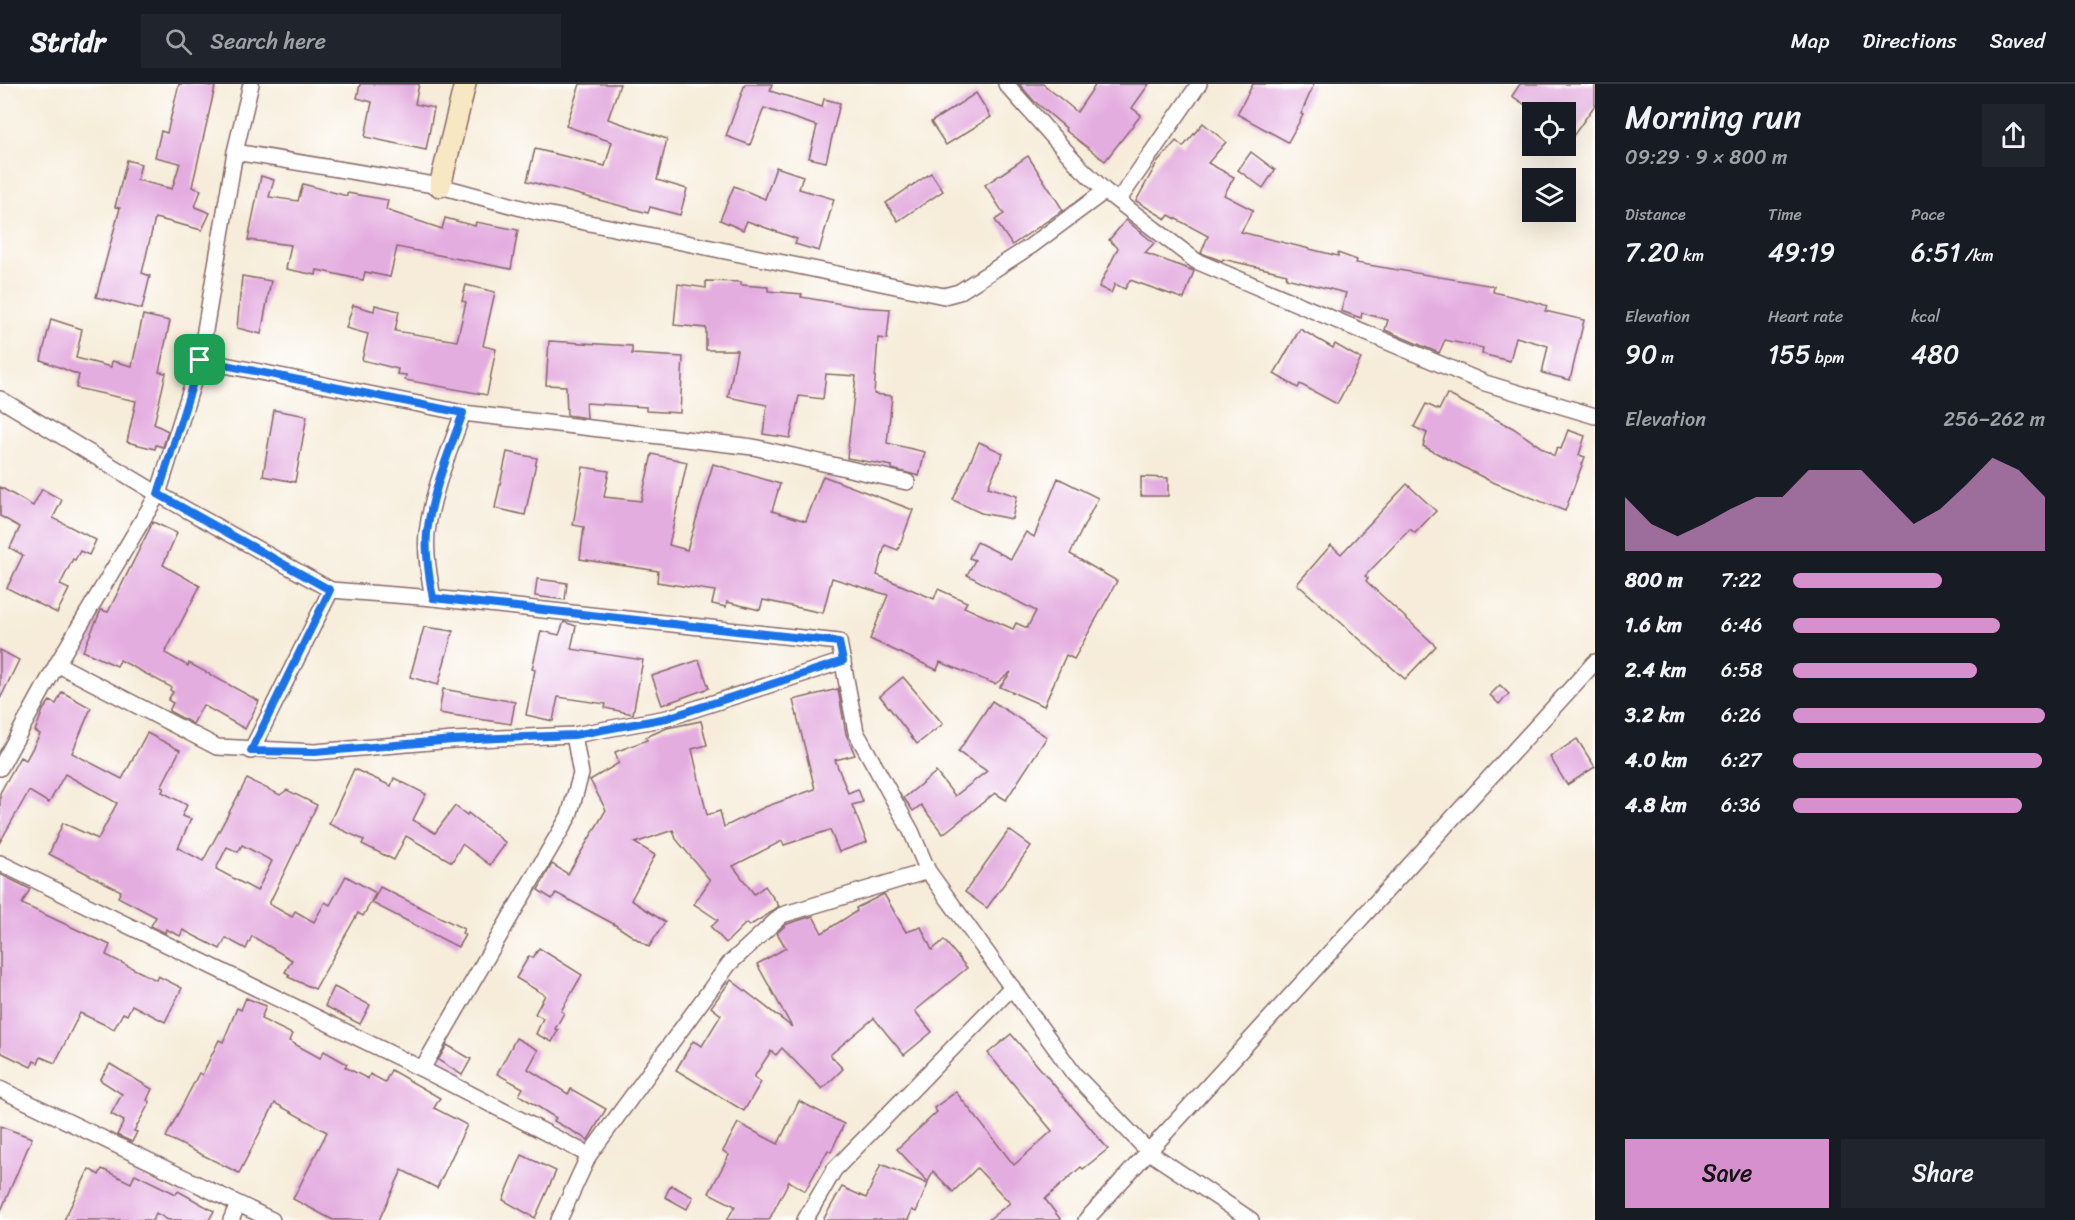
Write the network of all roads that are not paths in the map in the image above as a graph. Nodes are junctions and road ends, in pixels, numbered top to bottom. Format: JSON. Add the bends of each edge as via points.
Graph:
{"nodes":[{"id":1,"x":251,"y":84,"type":"edge"},
{"id":2,"x":465,"y":84,"type":"edge"},
{"id":3,"x":1006,"y":84,"type":"edge"},
{"id":4,"x":1199,"y":84,"type":"edge"},
{"id":5,"x":236,"y":152,"type":"junction"},
{"id":6,"x":440,"y":186,"type":"junction"},
{"id":7,"x":1106,"y":191,"type":"junction"},
{"id":8,"x":1118,"y":201,"type":"junction"},
{"id":9,"x":200,"y":360,"type":"junction"},
{"id":10,"x":0,"y":399,"type":"edge"},
{"id":11,"x":463,"y":413,"type":"junction"},
{"id":12,"x":1595,"y":416,"type":"edge"},
{"id":13,"x":907,"y":482,"type":"dead end"},
{"id":14,"x":158,"y":494,"type":"junction"},
{"id":15,"x":330,"y":590,"type":"junction"},
{"id":16,"x":433,"y":598,"type":"junction"},
{"id":17,"x":843,"y":661,"type":"junction"},
{"id":18,"x":1595,"y":662,"type":"edge"},
{"id":19,"x":57,"y":664,"type":"junction"},
{"id":20,"x":574,"y":735,"type":"junction"},
{"id":21,"x":251,"y":751,"type":"junction"},
{"id":22,"x":0,"y":768,"type":"edge"},
{"id":23,"x":0,"y":863,"type":"edge"},
{"id":24,"x":928,"y":871,"type":"junction"},
{"id":25,"x":1012,"y":987,"type":"junction"},
{"id":26,"x":422,"y":1069,"type":"junction"},
{"id":27,"x":0,"y":1089,"type":"edge"},
{"id":28,"x":1149,"y":1152,"type":"junction"},
{"id":29,"x":589,"y":1155,"type":"junction"},
{"id":30,"x":238,"y":1204,"type":"junction"},
{"id":31,"x":231,"y":1220,"type":"edge"},
{"id":32,"x":272,"y":1220,"type":"edge"},
{"id":33,"x":559,"y":1220,"type":"edge"},
{"id":34,"x":805,"y":1220,"type":"edge"},
{"id":35,"x":1086,"y":1220,"type":"edge"},
{"id":36,"x":1251,"y":1220,"type":"edge"}],
"edges":[{"from":1,"to":5,"type":"street"},
{"from":2,"to":6,"type":"street"},
{"from":3,"to":7,"type":"street"},
{"from":4,"to":8,"type":"street"},
{"from":5,"to":6,"type":"street"},
{"from":5,"to":9,"type":"street"},
{"from":6,"to":7,"type":"street","via":[[536,212],[944,296],[959,292],[1031,246]]},
{"from":7,"to":8,"type":"street"},
{"from":8,"to":12,"type":"street","via":[[1196,261],[1485,383]]},
{"from":9,"to":11,"type":"street"},
{"from":9,"to":14,"type":"street"},
{"from":10,"to":14,"type":"street"},
{"from":11,"to":13,"type":"street","via":[[753,447]]},
{"from":11,"to":16,"type":"street","via":[[441,474],[427,533]]},
{"from":14,"to":15,"type":"street"},
{"from":14,"to":19,"type":"street"},
{"from":15,"to":16,"type":"street"},
{"from":15,"to":21,"type":"street"},
{"from":16,"to":17,"type":"street","via":[[839,642]]},
{"from":17,"to":20,"type":"street","via":[[667,718]]},
{"from":17,"to":24,"type":"street","via":[[856,732],[911,831]]},
{"from":18,"to":28,"type":"street"},
{"from":19,"to":21,"type":"street","via":[[217,747]]},
{"from":19,"to":22,"type":"street"},
{"from":20,"to":21,"type":"street","via":[[315,752]]},
{"from":20,"to":26,"type":"street","via":[[581,774],[569,816]]},
{"from":23,"to":26,"type":"street"},
{"from":24,"to":25,"type":"street"},
{"from":24,"to":29,"type":"street","via":[[782,915],[729,964]]},
{"from":25,"to":28,"type":"street","via":[[1074,1074]]},
{"from":25,"to":34,"type":"street","via":[[834,1170]]},
{"from":26,"to":29,"type":"street"},
{"from":27,"to":30,"type":"street"},
{"from":28,"to":35,"type":"street"},
{"from":28,"to":36,"type":"street"},
{"from":29,"to":33,"type":"street"},
{"from":30,"to":31,"type":"street"},
{"from":30,"to":32,"type":"street"}]}
